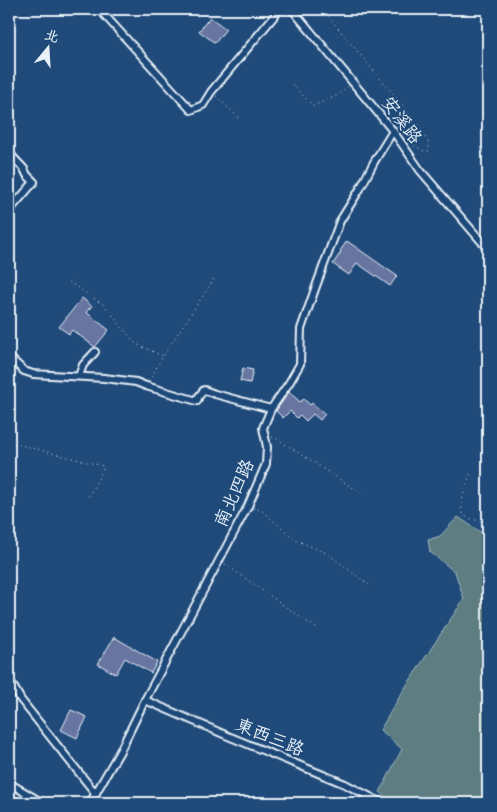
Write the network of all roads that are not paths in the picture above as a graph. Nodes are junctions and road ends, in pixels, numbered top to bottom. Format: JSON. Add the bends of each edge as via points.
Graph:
{"nodes":[{"id":1,"x":99,"y":9,"type":"edge"},
{"id":2,"x":280,"y":9,"type":"edge"},
{"id":3,"x":292,"y":9,"type":"edge"},
{"id":4,"x":393,"y":131,"type":"junction"},
{"id":5,"x":9,"y":152,"type":"edge"},
{"id":6,"x":9,"y":211,"type":"edge"},
{"id":7,"x":488,"y":249,"type":"edge"},
{"id":8,"x":95,"y":352,"type":"dead end"},
{"id":9,"x":9,"y":357,"type":"edge"},
{"id":10,"x":79,"y":376,"type":"junction"},
{"id":11,"x":271,"y":409,"type":"junction"},
{"id":12,"x":9,"y":679,"type":"edge"},
{"id":13,"x":145,"y":700,"type":"junction"},
{"id":14,"x":9,"y":783,"type":"edge"},
{"id":15,"x":96,"y":794,"type":"junction"},
{"id":16,"x":43,"y":803,"type":"edge"},
{"id":17,"x":90,"y":803,"type":"edge"},
{"id":18,"x":382,"y":803,"type":"edge"}],
"edges":[{"from":1,"to":2,"type":"street","via":[[191,110],[203,105]]},
{"from":3,"to":4,"type":"street","name":"安溪路"},
{"from":4,"to":7,"type":"street","name":"安溪路","via":[[420,170]]},
{"from":4,"to":11,"type":"street","name":"南北四路","via":[[340,221],[301,329],[300,364]]},
{"from":5,"to":6,"type":"street","via":[[34,182]]},
{"from":8,"to":10,"type":"street","via":[[83,365]]},
{"from":9,"to":10,"type":"street","via":[[24,371],[33,374]]},
{"from":10,"to":11,"type":"street","via":[[136,382],[197,401],[204,390]]},
{"from":11,"to":13,"type":"street","name":"南北四路","via":[[263,428],[266,464],[248,506]]},
{"from":12,"to":15,"type":"street","via":[[21,700]]},
{"from":13,"to":15,"type":"street","name":"南北四路"},
{"from":13,"to":18,"type":"street","name":"東西三路"},
{"from":14,"to":16,"type":"street"},
{"from":15,"to":17,"type":"street","name":"南北四路"}]}
